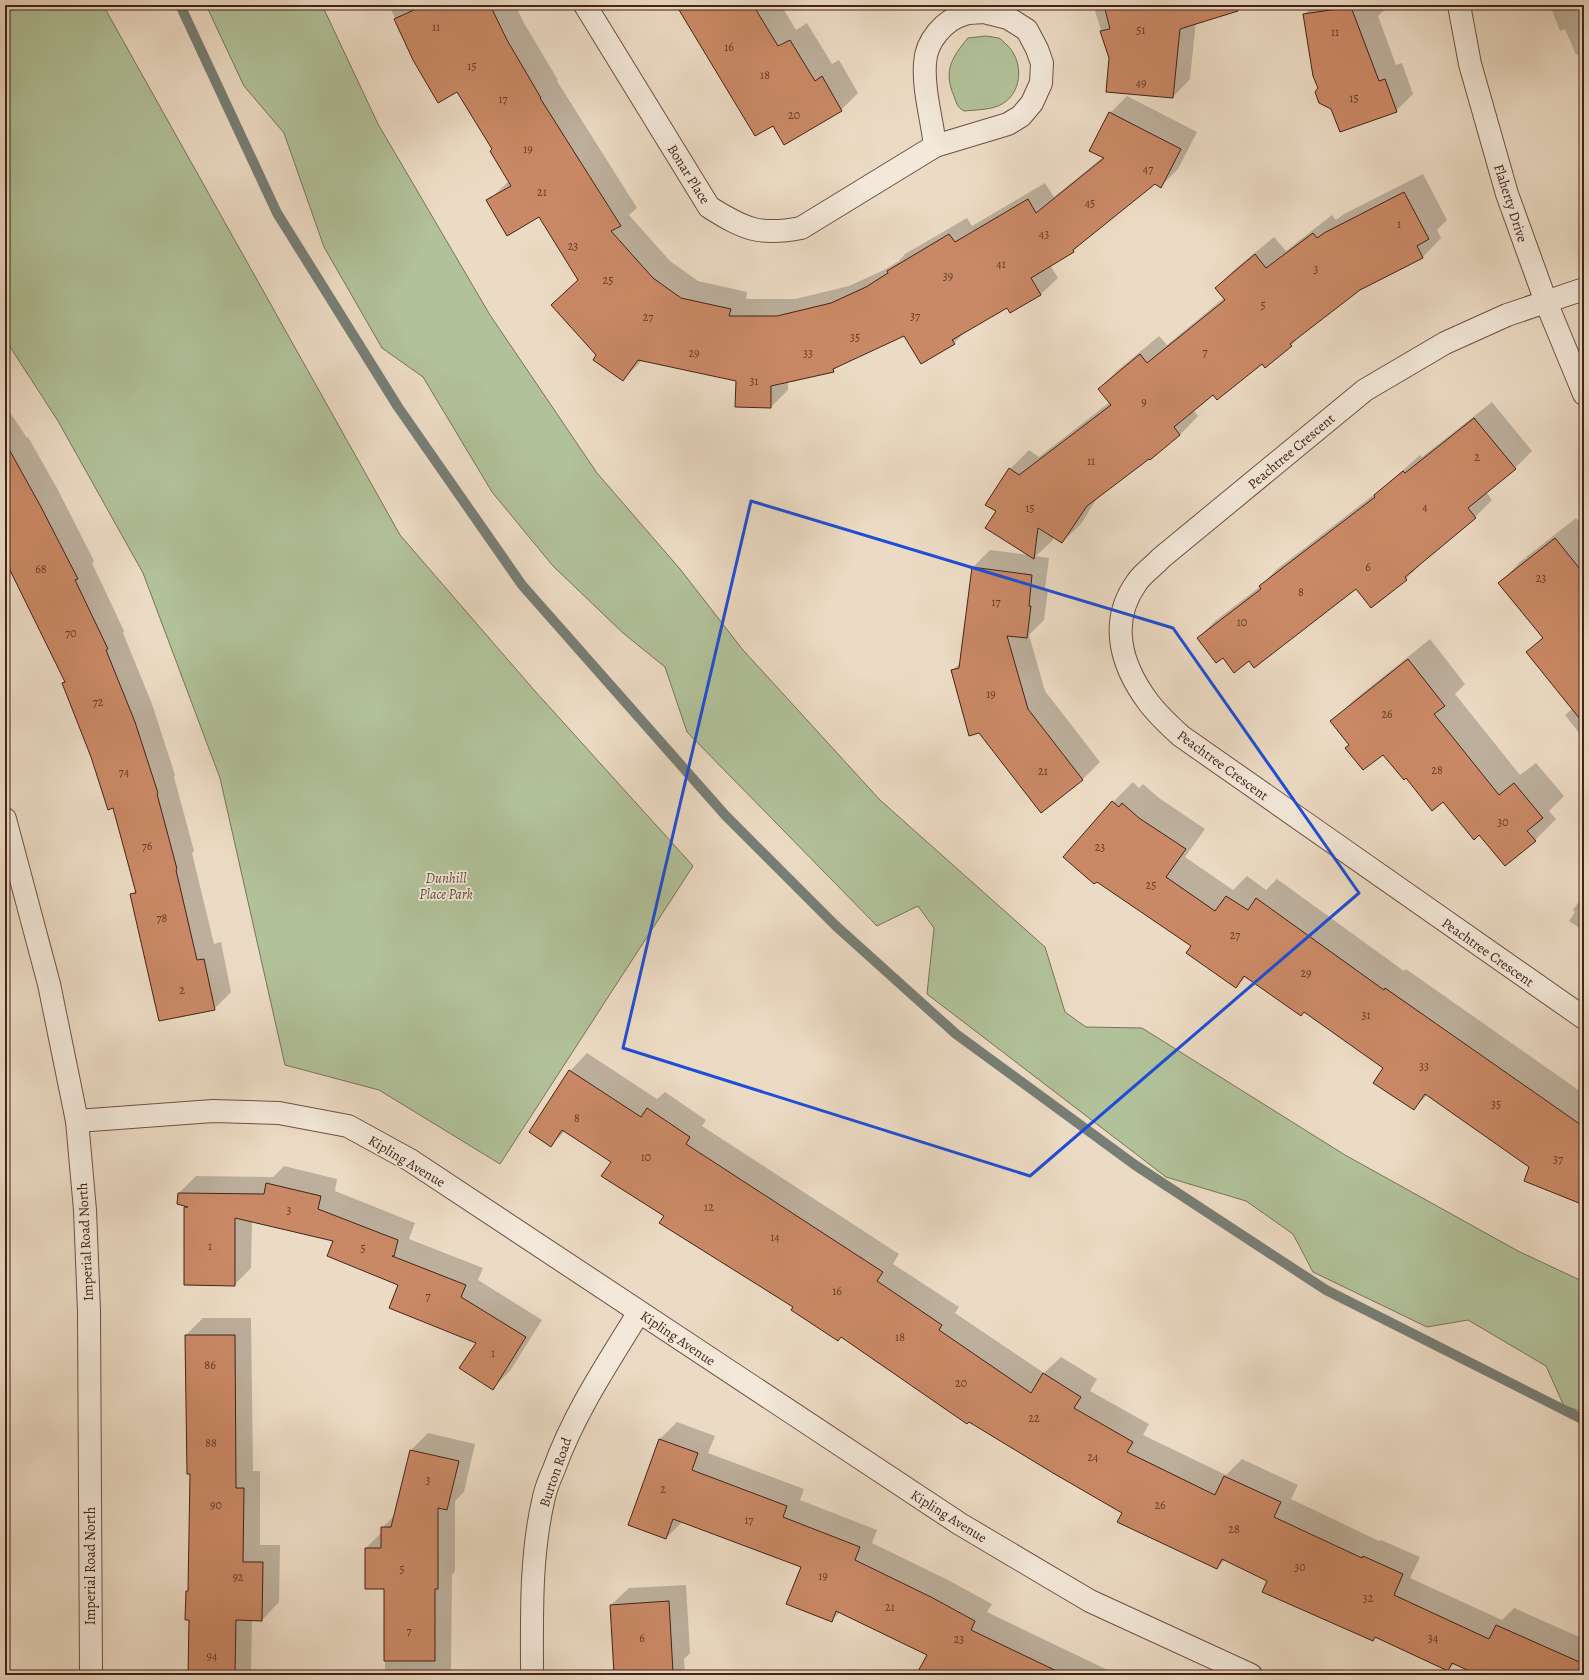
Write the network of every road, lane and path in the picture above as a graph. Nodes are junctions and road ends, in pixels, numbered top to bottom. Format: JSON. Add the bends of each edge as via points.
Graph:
{"nodes":[{"id":1,"x":585,"y":5,"type":"edge"},
{"id":2,"x":1459,"y":5,"type":"edge"},
{"id":3,"x":935,"y":146,"type":"junction"},
{"id":4,"x":1584,"y":289,"type":"edge"},
{"id":5,"x":1546,"y":302,"type":"junction"},
{"id":6,"x":1584,"y":394,"type":"edge"},
{"id":7,"x":5,"y":818,"type":"edge"},
{"id":8,"x":1584,"y":1018,"type":"edge"},
{"id":9,"x":77,"y":1121,"type":"junction"},
{"id":10,"x":639,"y":1312,"type":"junction"},
{"id":11,"x":91,"y":1675,"type":"edge"},
{"id":12,"x":532,"y":1675,"type":"edge"},
{"id":13,"x":1251,"y":1675,"type":"edge"}],
"edges":[{"from":1,"to":3,"type":"street","name":"Bonar Place","via":[[709,207],[734,222],[760,231],[780,232],[801,228]]},
{"from":2,"to":5,"type":"street","name":"Flaherty Drive","via":[[1470,64],[1507,194]]},
{"from":3,"to":3,"type":"street","name":"Bonar Place","via":[[1008,124],[1021,116],[1032,103],[1041,83],[1042,63],[1027,30],[1008,18],[984,12],[965,14],[946,23],[931,40],[925,62]]},
{"from":4,"to":5,"type":"street","name":"Peachtree Crescent"},
{"from":5,"to":6,"type":"street","name":"Flaherty Drive"},
{"from":5,"to":8,"type":"street","name":"Peachtree Crescent","via":[[1507,315],[1445,343],[1365,390],[1161,558],[1138,580],[1125,601],[1120,621],[1122,649],[1131,677],[1150,704],[1181,736]]},
{"from":7,"to":9,"type":"street","name":"Imperial Road North","via":[[49,984]]},
{"from":9,"to":10,"type":"street","name":"Kipling Avenue","via":[[213,1111],[278,1113],[348,1126],[410,1160]]},
{"from":9,"to":11,"type":"street","name":"Imperial Road North","via":[[85,1210],[89,1311]]},
{"from":10,"to":12,"type":"street","name":"Burton Road","via":[[564,1441],[544,1496],[535,1542],[532,1586]]},
{"from":10,"to":13,"type":"street","name":"Kipling Avenue","via":[[960,1524],[1090,1601]]}]}
